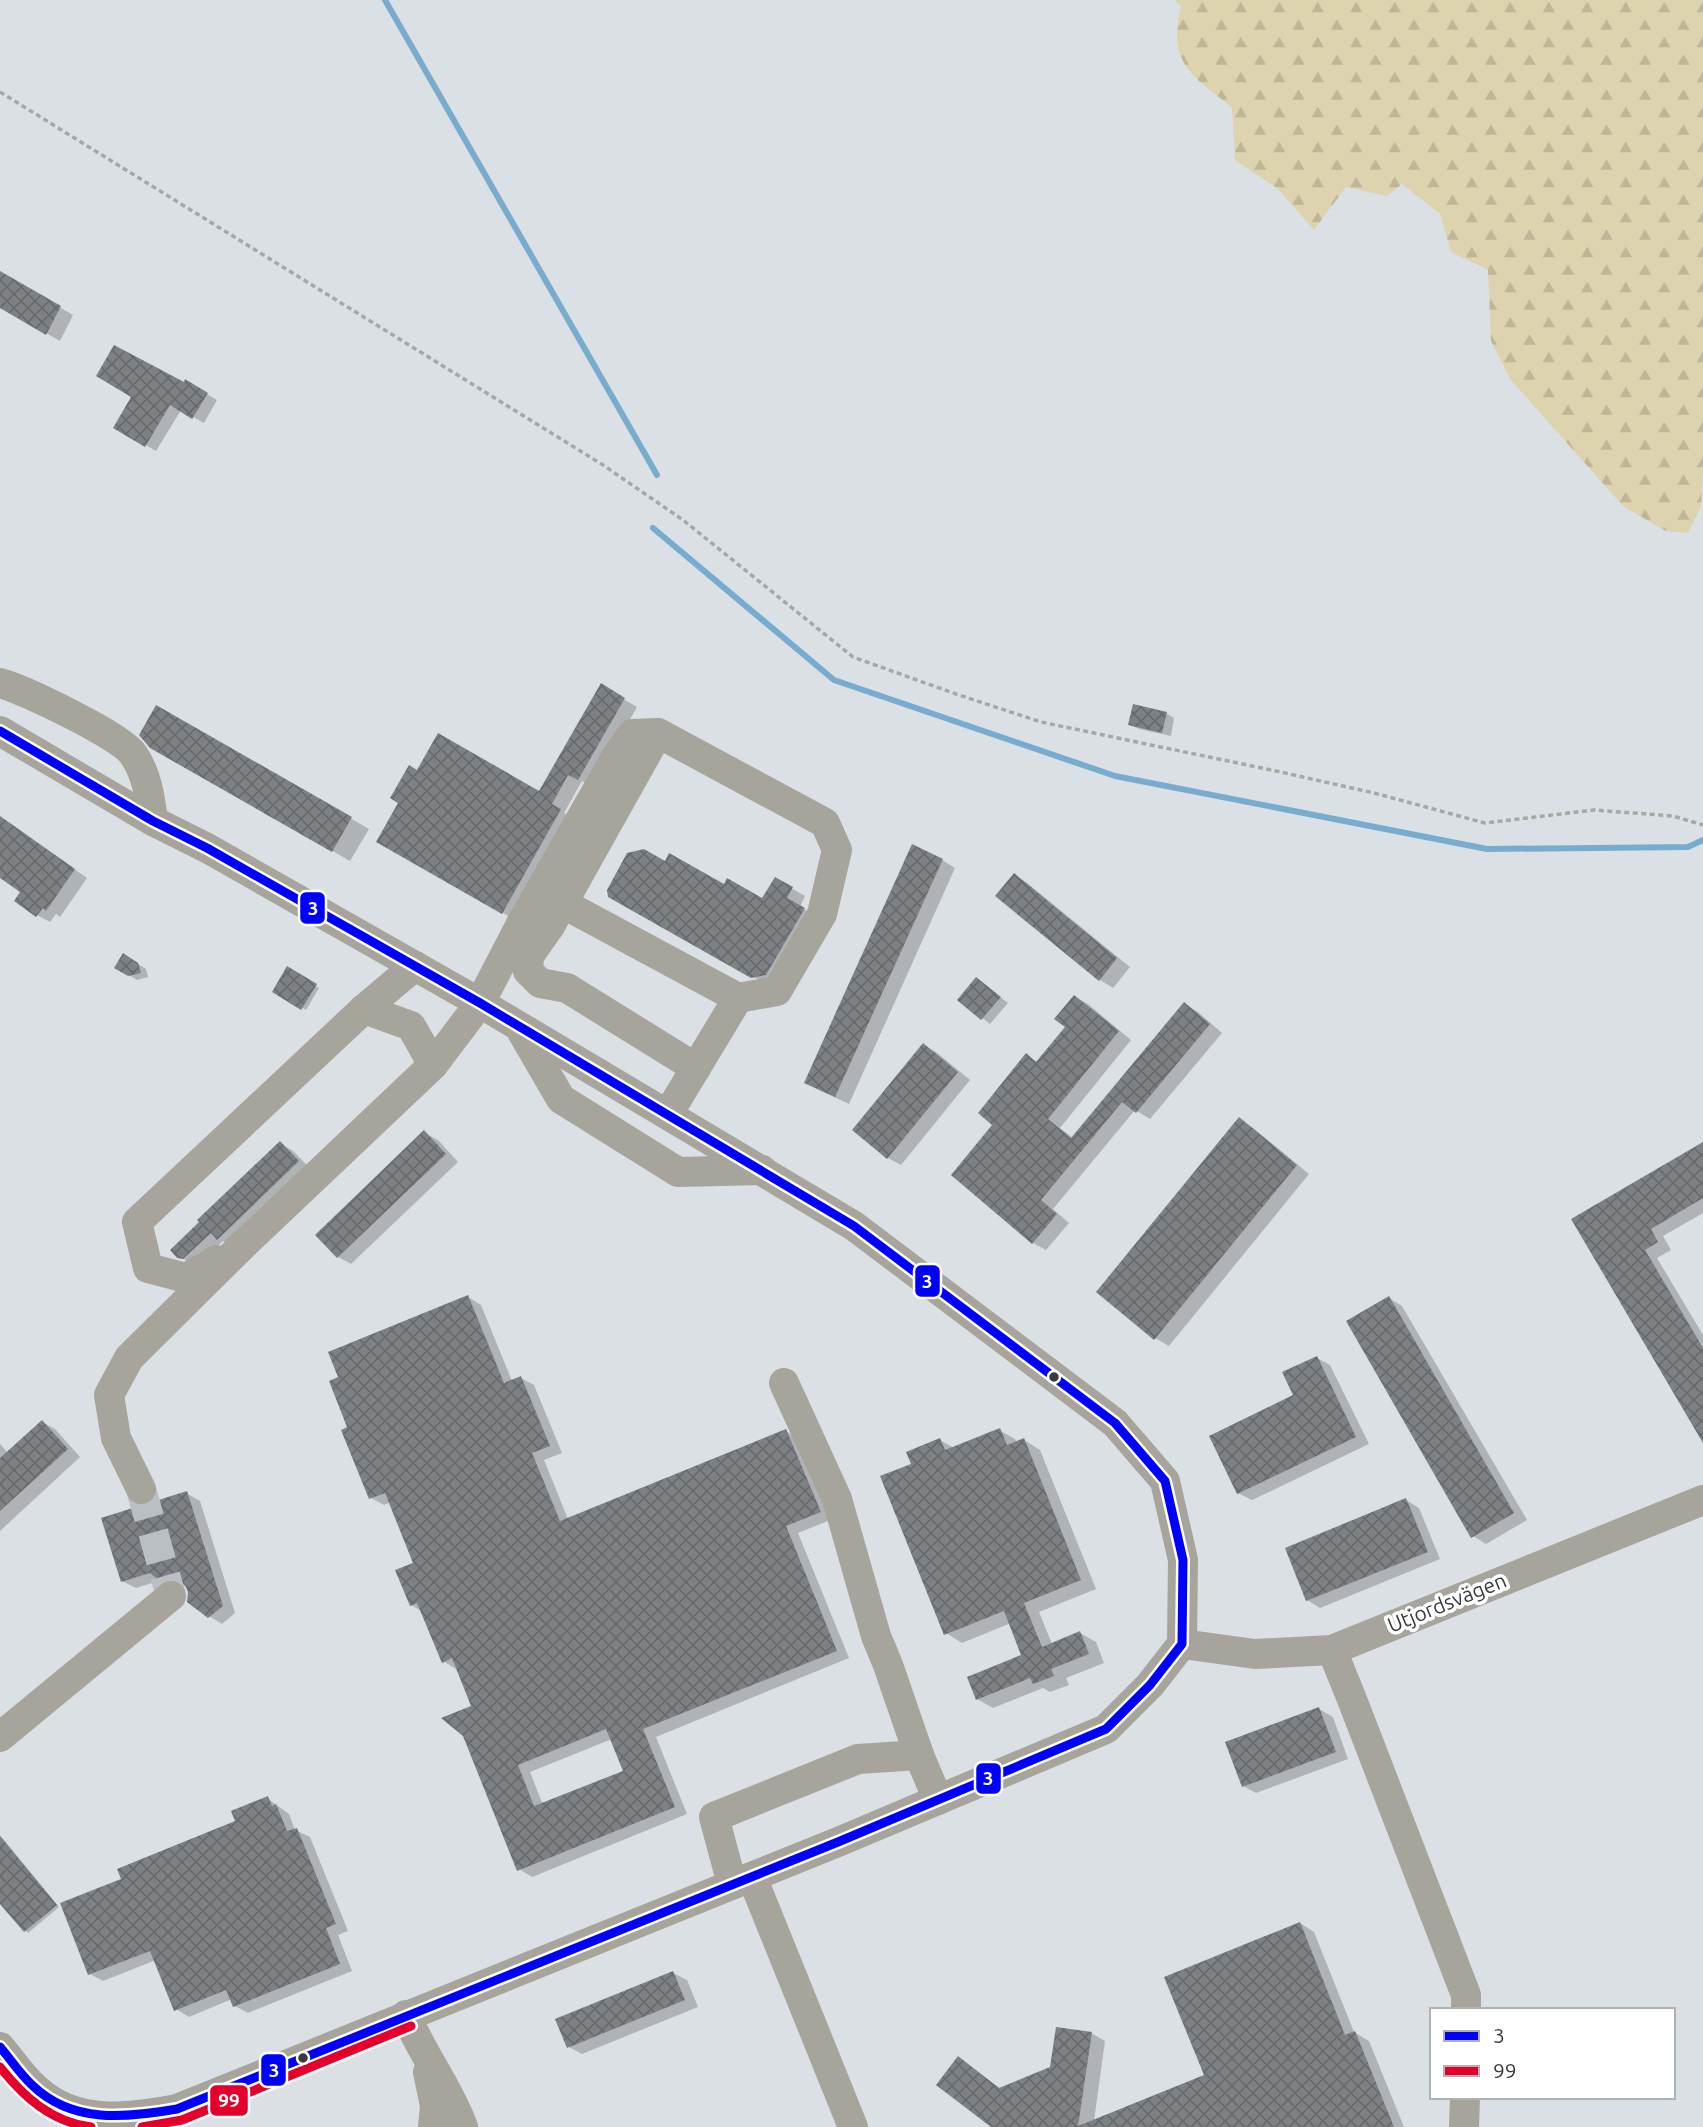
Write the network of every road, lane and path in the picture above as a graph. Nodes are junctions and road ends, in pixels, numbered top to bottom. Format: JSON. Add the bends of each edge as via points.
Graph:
{"nodes":[{"id":1,"x":0,"y":92,"type":"edge"},
{"id":2,"x":0,"y":683,"type":"edge"},
{"id":3,"x":0,"y":731,"type":"edge"},
{"id":4,"x":658,"y":733,"type":"junction"},
{"id":5,"x":153,"y":821,"type":"junction"},
{"id":6,"x":1703,"y":825,"type":"edge"},
{"id":7,"x":544,"y":918,"type":"junction"},
{"id":8,"x":415,"y":966,"type":"junction"},
{"id":9,"x":738,"y":998,"type":"junction"},
{"id":10,"x":480,"y":1003,"type":"junction"},
{"id":11,"x":364,"y":1009,"type":"junction"},
{"id":12,"x":520,"y":1028,"type":"junction"},
{"id":13,"x":433,"y":1065,"type":"junction"},
{"id":14,"x":696,"y":1068,"type":"junction"},
{"id":15,"x":668,"y":1114,"type":"junction"},
{"id":16,"x":762,"y":1170,"type":"junction"},
{"id":17,"x":242,"y":1246,"type":"junction"},
{"id":18,"x":784,"y":1383,"type":"dead end"},
{"id":19,"x":141,"y":1489,"type":"tunnel mouth"},
{"id":20,"x":1703,"y":1500,"type":"edge"},
{"id":21,"x":171,"y":1596,"type":"dead end"},
{"id":22,"x":1182,"y":1644,"type":"junction"},
{"id":23,"x":1332,"y":1650,"type":"junction"},
{"id":24,"x":0,"y":1737,"type":"edge"},
{"id":25,"x":919,"y":1755,"type":"junction"},
{"id":26,"x":938,"y":1800,"type":"junction"},
{"id":27,"x":742,"y":1880,"type":"junction"},
{"id":28,"x":1466,"y":2008,"type":"edge"},
{"id":29,"x":406,"y":2015,"type":"junction"},
{"id":30,"x":0,"y":2047,"type":"edge"},
{"id":31,"x":425,"y":2054,"type":"junction"},
{"id":32,"x":1465,"y":2099,"type":"edge"},
{"id":33,"x":179,"y":2118,"type":"edge"},
{"id":34,"x":433,"y":2127,"type":"edge"},
{"id":35,"x":463,"y":2127,"type":"edge"},
{"id":36,"x":853,"y":2127,"type":"edge"},
{"id":37,"x":1464,"y":2127,"type":"edge"}],
"edges":[{"from":1,"to":6,"type":"path","via":[[603,465],[682,520],[853,657],[1041,722],[1374,793],[1485,823],[1594,810],[1673,816]]},
{"from":2,"to":5,"type":"street","via":[[74,715],[132,752],[149,787]]},
{"from":3,"to":5,"type":"street"},
{"from":4,"to":7,"type":"street"},
{"from":4,"to":7,"type":"street","via":[[632,734],[615,757]]},
{"from":4,"to":9,"type":"street","via":[[825,823],[837,850],[822,914],[777,991]]},
{"from":5,"to":8,"type":"street"},
{"from":7,"to":9,"type":"street"},
{"from":7,"to":10,"type":"street"},
{"from":7,"to":14,"type":"street","via":[[528,971],[540,983],[566,988]]},
{"from":8,"to":10,"type":"street"},
{"from":8,"to":11,"type":"street"},
{"from":9,"to":14,"type":"street"},
{"from":10,"to":12,"type":"street"},
{"from":10,"to":13,"type":"street"},
{"from":11,"to":13,"type":"street","via":[[411,1026]]},
{"from":11,"to":17,"type":"street","via":[[137,1222],[148,1268],[186,1278]]},
{"from":12,"to":15,"type":"street"},
{"from":12,"to":16,"type":"street","via":[[561,1100],[678,1172]]},
{"from":13,"to":17,"type":"street"},
{"from":14,"to":15,"type":"street"},
{"from":15,"to":16,"type":"street"},
{"from":16,"to":22,"type":"street","via":[[854,1226],[1115,1423],[1166,1481],[1183,1560]]},
{"from":17,"to":19,"type":"street","via":[[129,1358],[109,1395],[116,1438]]},
{"from":18,"to":25,"type":"street","via":[[837,1499],[876,1636]]},
{"from":20,"to":23,"type":"street","name":"Utjordsvägen"},
{"from":21,"to":24,"type":"street"},
{"from":22,"to":23,"type":"street","name":"Utjordsvägen","via":[[1255,1654]]},
{"from":22,"to":26,"type":"street","via":[[1106,1729]]},
{"from":23,"to":28,"type":"street","via":[[1466,1995]]},
{"from":25,"to":26,"type":"street"},
{"from":25,"to":27,"type":"street","via":[[858,1759],[714,1816]]},
{"from":26,"to":27,"type":"street"},
{"from":27,"to":29,"type":"street"},
{"from":27,"to":36,"type":"street"},
{"from":29,"to":31,"type":"street"},
{"from":29,"to":33,"type":"street"},
{"from":30,"to":33,"type":"street","via":[[36,2090],[79,2113],[105,2118]]},
{"from":31,"to":34,"type":"street","via":[[435,2106]]},
{"from":31,"to":35,"type":"street"},
{"from":32,"to":37,"type":"street"}]}
